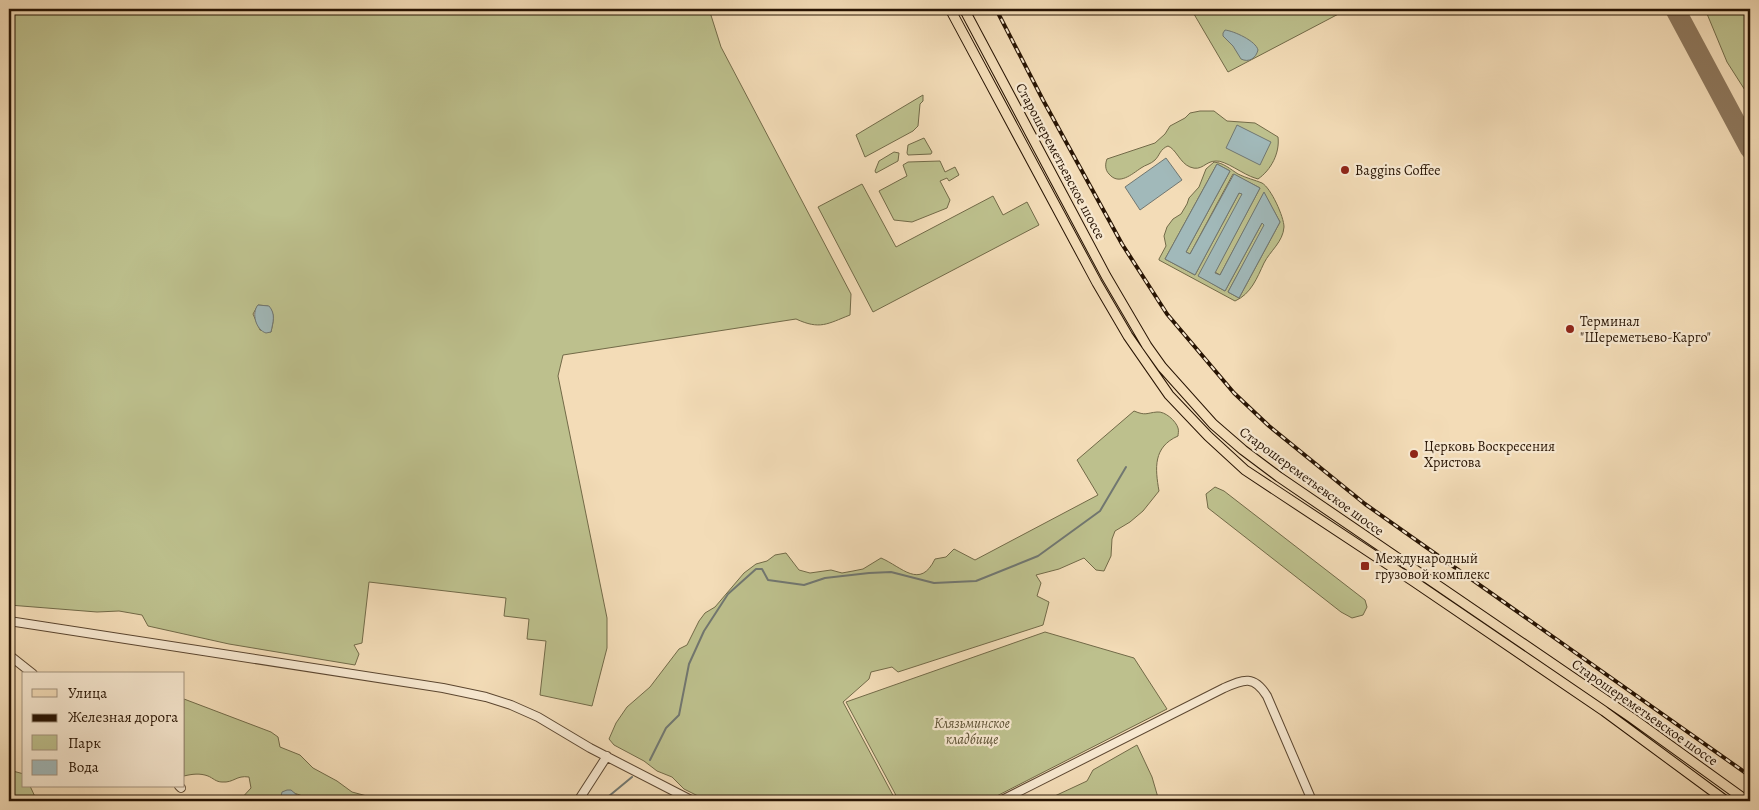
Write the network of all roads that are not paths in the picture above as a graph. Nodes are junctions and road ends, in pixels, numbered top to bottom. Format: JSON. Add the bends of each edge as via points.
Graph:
{"nodes":[{"id":1,"x":950,"y":9,"type":"edge"},
{"id":2,"x":964,"y":9,"type":"edge"},
{"id":3,"x":9,"y":621,"type":"edge"},
{"id":4,"x":9,"y":655,"type":"edge"},
{"id":5,"x":30,"y":672,"type":"edge"},
{"id":6,"x":607,"y":756,"type":"junction"},
{"id":7,"x":1310,"y":796,"type":"dead end"},
{"id":8,"x":578,"y":801,"type":"edge"},
{"id":9,"x":692,"y":801,"type":"edge"},
{"id":10,"x":1000,"y":801,"type":"edge"},
{"id":11,"x":1726,"y":801,"type":"edge"},
{"id":12,"x":1747,"y":801,"type":"edge"}],
"edges":[{"from":1,"to":11,"type":"main road","name":"Старошереметьевское шоссе","via":[[1128,336],[1169,395],[1208,436],[1245,470],[1604,711]]},
{"from":2,"to":12,"type":"main road","name":"Старошереметьевское шоссе","via":[[1106,276],[1148,346],[1162,367],[1213,424],[1279,477],[1632,718]]},
{"from":3,"to":6,"type":"street","via":[[434,686],[486,697],[538,717]]},
{"from":4,"to":5,"type":"street"},
{"from":6,"to":8,"type":"street"},
{"from":6,"to":9,"type":"street"},
{"from":7,"to":10,"type":"street","via":[[1267,696],[1261,686],[1249,680],[1202,699]]}]}
